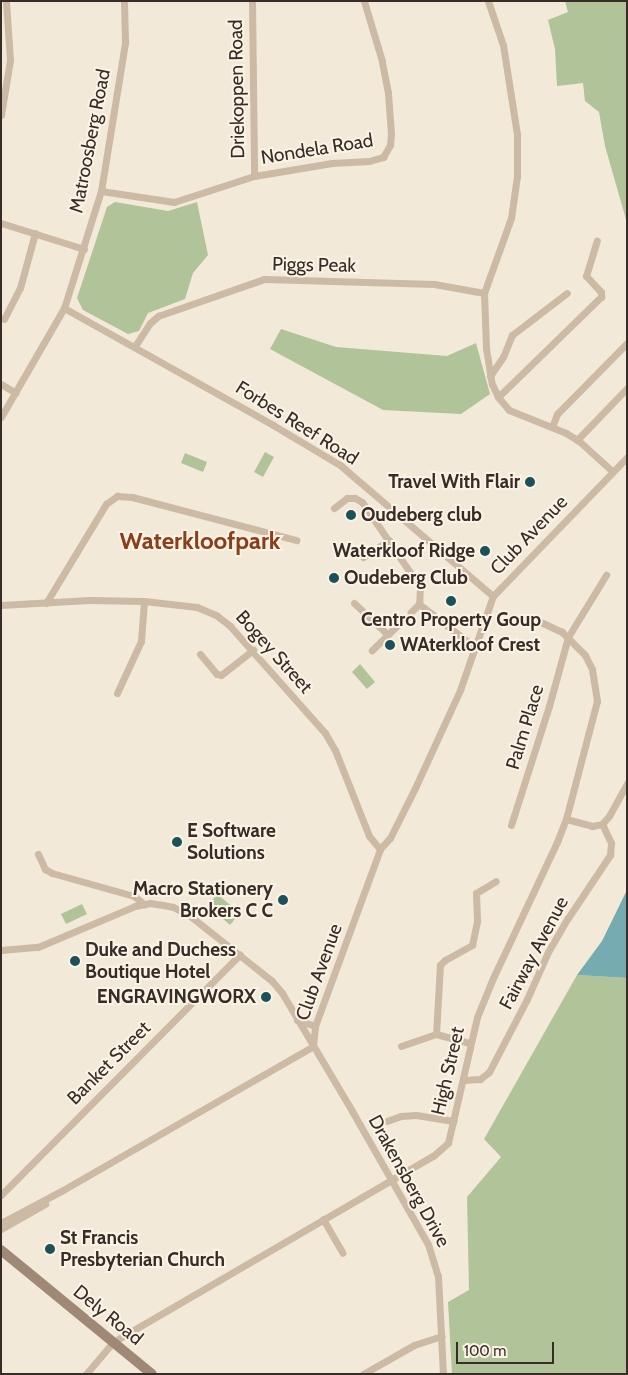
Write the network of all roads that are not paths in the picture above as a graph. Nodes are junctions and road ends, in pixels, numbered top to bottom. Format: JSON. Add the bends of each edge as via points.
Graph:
{"nodes":[{"id":1,"x":6,"y":1,"type":"edge"},
{"id":2,"x":124,"y":1,"type":"edge"},
{"id":3,"x":252,"y":1,"type":"edge"},
{"id":4,"x":364,"y":1,"type":"edge"},
{"id":5,"x":488,"y":1,"type":"edge"},
{"id":6,"x":1,"y":115,"type":"edge"},
{"id":7,"x":254,"y":176,"type":"junction"},
{"id":8,"x":101,"y":191,"type":"junction"},
{"id":9,"x":1,"y":223,"type":"edge"},
{"id":10,"x":35,"y":233,"type":"junction"},
{"id":11,"x":597,"y":241,"type":"dead end"},
{"id":12,"x":84,"y":249,"type":"junction"},
{"id":13,"x":484,"y":293,"type":"junction"},
{"id":14,"x":567,"y":293,"type":"dead end"},
{"id":15,"x":64,"y":308,"type":"junction"},
{"id":16,"x":4,"y":319,"type":"dead end"},
{"id":17,"x":627,"y":343,"type":"edge"},
{"id":18,"x":135,"y":346,"type":"junction"},
{"id":19,"x":490,"y":376,"type":"junction"},
{"id":20,"x":1,"y":384,"type":"edge"},
{"id":21,"x":627,"y":388,"type":"edge"},
{"id":22,"x":16,"y":393,"type":"junction"},
{"id":23,"x":498,"y":398,"type":"junction"},
{"id":24,"x":1,"y":416,"type":"edge"},
{"id":25,"x":552,"y":427,"type":"junction"},
{"id":26,"x":577,"y":440,"type":"junction"},
{"id":27,"x":627,"y":457,"type":"edge"},
{"id":28,"x":612,"y":472,"type":"junction"},
{"id":29,"x":334,"y":508,"type":"dead end"},
{"id":30,"x":296,"y":540,"type":"dead end"},
{"id":31,"x":389,"y":540,"type":"junction"},
{"id":32,"x":363,"y":557,"type":"dead end"},
{"id":33,"x":606,"y":575,"type":"dead end"},
{"id":34,"x":494,"y":596,"type":"junction"},
{"id":35,"x":144,"y":601,"type":"junction"},
{"id":36,"x":46,"y":603,"type":"junction"},
{"id":37,"x":354,"y":603,"type":"dead end"},
{"id":38,"x":419,"y":604,"type":"junction"},
{"id":39,"x":1,"y":606,"type":"edge"},
{"id":40,"x":541,"y":622,"type":"dead end"},
{"id":41,"x":387,"y":634,"type":"junction"},
{"id":42,"x":568,"y":637,"type":"junction"},
{"id":43,"x":476,"y":648,"type":"junction"},
{"id":44,"x":253,"y":650,"type":"junction"},
{"id":45,"x":372,"y":650,"type":"dead end"},
{"id":46,"x":200,"y":654,"type":"dead end"},
{"id":47,"x":117,"y":693,"type":"dead end"},
{"id":48,"x":627,"y":783,"type":"edge"},
{"id":49,"x":566,"y":819,"type":"junction"},
{"id":50,"x":602,"y":824,"type":"junction"},
{"id":51,"x":511,"y":825,"type":"dead end"},
{"id":52,"x":380,"y":849,"type":"junction"},
{"id":53,"x":38,"y":854,"type":"dead end"},
{"id":54,"x":496,"y":881,"type":"dead end"},
{"id":55,"x":144,"y":904,"type":"junction"},
{"id":56,"x":1,"y":950,"type":"edge"},
{"id":57,"x":240,"y":954,"type":"junction"},
{"id":58,"x":297,"y":1020,"type":"junction"},
{"id":59,"x":315,"y":1026,"type":"junction"},
{"id":60,"x":436,"y":1034,"type":"junction"},
{"id":61,"x":470,"y":1043,"type":"junction"},
{"id":62,"x":313,"y":1046,"type":"junction"},
{"id":63,"x":401,"y":1046,"type":"dead end"},
{"id":64,"x":463,"y":1080,"type":"junction"},
{"id":65,"x":387,"y":1121,"type":"dead end"},
{"id":66,"x":454,"y":1121,"type":"junction"},
{"id":67,"x":392,"y":1179,"type":"junction"},
{"id":68,"x":63,"y":1190,"type":"junction"},
{"id":69,"x":1,"y":1195,"type":"edge"},
{"id":70,"x":323,"y":1219,"type":"junction"},
{"id":71,"x":1,"y":1223,"type":"edge"},
{"id":72,"x":1,"y":1229,"type":"edge"},
{"id":73,"x":1,"y":1250,"type":"edge"},
{"id":74,"x":343,"y":1253,"type":"dead end"},
{"id":75,"x":1,"y":1256,"type":"edge"},
{"id":76,"x":41,"y":1283,"type":"junction"},
{"id":77,"x":442,"y":1336,"type":"junction"},
{"id":78,"x":113,"y":1342,"type":"junction"},
{"id":79,"x":86,"y":1374,"type":"edge"},
{"id":80,"x":152,"y":1374,"type":"edge"},
{"id":81,"x":363,"y":1374,"type":"edge"},
{"id":82,"x":444,"y":1374,"type":"edge"}],
"edges":[{"from":1,"to":6,"type":"street","via":[[10,60]]},
{"from":2,"to":8,"type":"street","name":"Matroosberg Road","via":[[125,42]]},
{"from":3,"to":7,"type":"street","name":"Driekoppen Road"},
{"from":4,"to":7,"type":"street","name":"Nondela Road","via":[[388,93],[391,134],[387,152],[376,160],[323,164]]},
{"from":5,"to":13,"type":"street","via":[[508,75],[517,134],[517,169],[511,218]]},
{"from":7,"to":8,"type":"street","name":"Nondela Road","via":[[174,202]]},
{"from":8,"to":12,"type":"street","name":"Matroosberg Road"},
{"from":9,"to":10,"type":"street"},
{"from":10,"to":12,"type":"street"},
{"from":10,"to":16,"type":"street","via":[[20,288]]},
{"from":11,"to":23,"type":"street","via":[[586,276],[601,292],[601,297]]},
{"from":12,"to":15,"type":"street","name":"Matroosberg Road"},
{"from":13,"to":18,"type":"street","name":"Piggs Peak","via":[[434,284],[264,279],[158,316]]},
{"from":13,"to":19,"type":"street"},
{"from":14,"to":19,"type":"street","via":[[512,335],[504,357]]},
{"from":15,"to":18,"type":"street","name":"Forbes Reef Road"},
{"from":15,"to":22,"type":"street","name":"Matroosberg Road"},
{"from":17,"to":25,"type":"street","via":[[556,414]]},
{"from":18,"to":34,"type":"street","name":"Forbes Reef Road","via":[[340,465]]},
{"from":19,"to":23,"type":"street"},
{"from":20,"to":22,"type":"street"},
{"from":21,"to":26,"type":"street"},
{"from":22,"to":24,"type":"street","name":"Matroosberg Road"},
{"from":23,"to":25,"type":"street","via":[[515,413]]},
{"from":25,"to":26,"type":"street"},
{"from":26,"to":28,"type":"street"},
{"from":27,"to":28,"type":"street","name":"Club Avenue"},
{"from":28,"to":34,"type":"street","name":"Club Avenue"},
{"from":29,"to":31,"type":"street","via":[[348,498],[362,502]]},
{"from":30,"to":36,"type":"street","via":[[132,497],[116,496],[106,504]]},
{"from":31,"to":32,"type":"street"},
{"from":31,"to":38,"type":"street","via":[[420,588]]},
{"from":33,"to":42,"type":"street","name":"Palm Place"},
{"from":34,"to":43,"type":"street","name":"Club Avenue"},
{"from":35,"to":36,"type":"street","name":"Bogey Street"},
{"from":35,"to":44,"type":"street","name":"Bogey Street","via":[[208,610],[230,626]]},
{"from":35,"to":47,"type":"street","via":[[142,641]]},
{"from":36,"to":39,"type":"street","name":"Bogey Street"},
{"from":37,"to":41,"type":"street"},
{"from":38,"to":41,"type":"street"},
{"from":38,"to":43,"type":"street"},
{"from":40,"to":42,"type":"street","name":"High Street","via":[[556,627]]},
{"from":41,"to":45,"type":"street"},
{"from":42,"to":49,"type":"street","name":"High Street","via":[[590,663],[597,695],[592,726]]},
{"from":42,"to":51,"type":"street","name":"Palm Place"},
{"from":43,"to":52,"type":"street","name":"Club Avenue","via":[[415,788],[390,838]]},
{"from":44,"to":46,"type":"street","via":[[221,675]]},
{"from":44,"to":52,"type":"street","name":"Bogey Street","via":[[330,740],[367,832]]},
{"from":48,"to":50,"type":"street"},
{"from":49,"to":50,"type":"street","via":[[592,826]]},
{"from":49,"to":61,"type":"street","name":"High Street","via":[[483,1001]]},
{"from":50,"to":64,"type":"street","name":"Fairway Avenue","via":[[611,843],[607,859],[548,952],[489,1072],[480,1079]]},
{"from":52,"to":59,"type":"street","name":"Club Avenue"},
{"from":53,"to":55,"type":"street","via":[[45,869],[52,874],[134,896]]},
{"from":54,"to":60,"type":"street","via":[[476,893],[477,921],[472,946],[440,965]]},
{"from":55,"to":56,"type":"street","name":"Drakensberg Drive","via":[[38,948]]},
{"from":55,"to":57,"type":"street","name":"Drakensberg Drive","via":[[180,910]]},
{"from":57,"to":58,"type":"street","name":"Drakensberg Drive","via":[[278,986]]},
{"from":57,"to":69,"type":"street","name":"Banket Street"},
{"from":58,"to":59,"type":"street"},
{"from":58,"to":62,"type":"street","name":"Drakensberg Drive"},
{"from":59,"to":62,"type":"street","name":"Club Avenue"},
{"from":60,"to":61,"type":"street"},
{"from":60,"to":63,"type":"street"},
{"from":61,"to":64,"type":"street","name":"High Street"},
{"from":62,"to":67,"type":"street","name":"Drakensberg Drive"},
{"from":62,"to":68,"type":"street","name":"Club Avenue"},
{"from":64,"to":66,"type":"street","name":"High Street"},
{"from":65,"to":66,"type":"street","via":[[416,1115]]},
{"from":66,"to":67,"type":"street","name":"High Street","via":[[445,1147]]},
{"from":67,"to":70,"type":"street","name":"High Street"},
{"from":67,"to":77,"type":"street","name":"Drakensberg Drive","via":[[433,1255],[438,1276]]},
{"from":68,"to":71,"type":"street","name":"Club Avenue"},
{"from":68,"to":72,"type":"street","name":"Club Avenue"},
{"from":70,"to":74,"type":"street"},
{"from":70,"to":78,"type":"street","name":"High Street"},
{"from":73,"to":76,"type":"street","name":"Dely Road"},
{"from":75,"to":76,"type":"street","name":"Dely Road"},
{"from":76,"to":78,"type":"street","name":"Dely Road"},
{"from":77,"to":81,"type":"street","via":[[414,1345]]},
{"from":77,"to":82,"type":"street","name":"Drakensberg Drive"},
{"from":78,"to":79,"type":"street","name":"High Street"},
{"from":78,"to":80,"type":"street","name":"Dely Road"}]}
